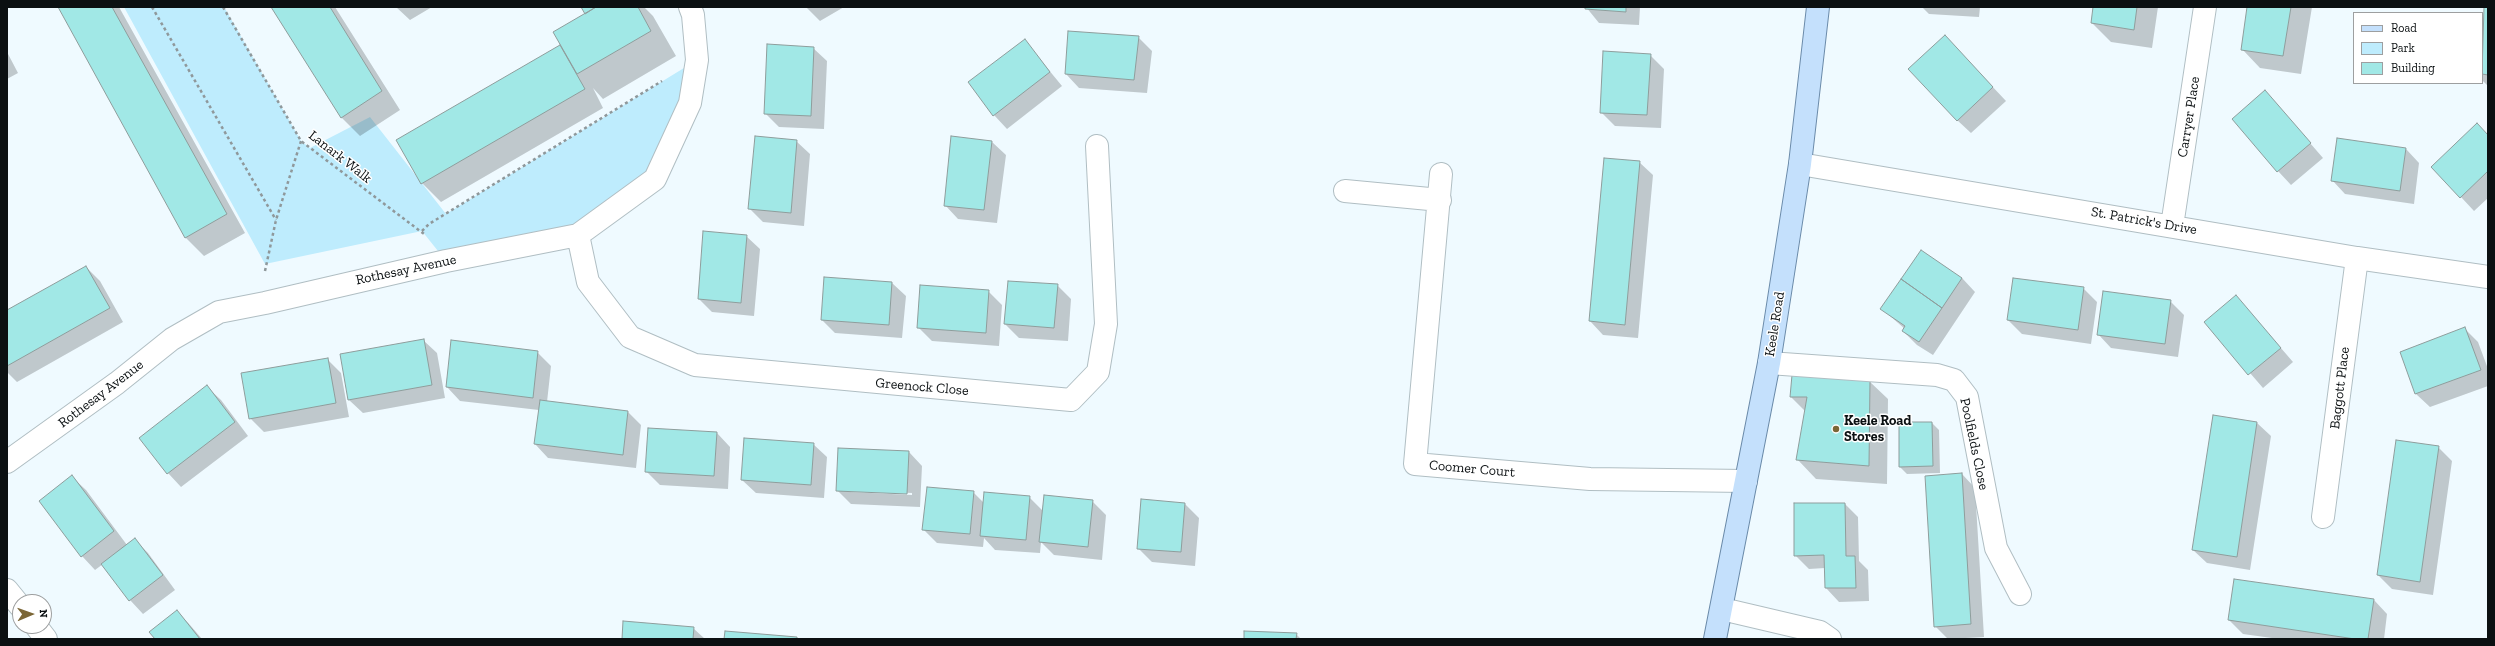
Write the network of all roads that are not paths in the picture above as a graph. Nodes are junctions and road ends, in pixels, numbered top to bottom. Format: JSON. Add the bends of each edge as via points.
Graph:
{"nodes":[{"id":1,"x":690,"y":7,"type":"edge"},
{"id":2,"x":1818,"y":7,"type":"edge"},
{"id":3,"x":2205,"y":7,"type":"edge"},
{"id":4,"x":1098,"y":146,"type":"dead end"},
{"id":5,"x":1800,"y":164,"type":"junction"},
{"id":6,"x":1442,"y":174,"type":"dead end"},
{"id":7,"x":1345,"y":191,"type":"dead end"},
{"id":8,"x":1440,"y":200,"type":"junction"},
{"id":9,"x":2172,"y":226,"type":"junction"},
{"id":10,"x":578,"y":235,"type":"junction"},
{"id":11,"x":2357,"y":258,"type":"junction"},
{"id":12,"x":2488,"y":277,"type":"edge"},
{"id":13,"x":1768,"y":363,"type":"junction"},
{"id":14,"x":7,"y":462,"type":"edge"},
{"id":15,"x":1746,"y":481,"type":"junction"},
{"id":16,"x":2323,"y":517,"type":"dead end"},
{"id":17,"x":2020,"y":594,"type":"dead end"},
{"id":18,"x":1722,"y":609,"type":"junction"},
{"id":19,"x":1715,"y":639,"type":"edge"},
{"id":20,"x":1830,"y":639,"type":"edge"}],
"edges":[{"from":1,"to":10,"type":"street","name":"Rothesay Avenue","via":[[697,60],[690,103],[655,179]]},
{"from":2,"to":5,"type":"main road","name":"Keele Road"},
{"from":3,"to":9,"type":"street","name":"Carryer Place"},
{"from":4,"to":10,"type":"street","name":"Greenock Close","via":[[1106,324],[1098,372],[1071,400],[696,366],[630,338],[588,282]]},
{"from":5,"to":9,"type":"street","name":"St. Patrick's Drive"},
{"from":5,"to":13,"type":"main road","name":"Keele Road"},
{"from":6,"to":8,"type":"street","name":"Coomer Court"},
{"from":7,"to":8,"type":"street"},
{"from":8,"to":15,"type":"street","name":"Coomer Court","via":[[1415,464],[1590,479]]},
{"from":9,"to":11,"type":"street","name":"St. Patrick's Drive"},
{"from":10,"to":14,"type":"street","name":"Rothesay Avenue","via":[[446,261],[219,312],[172,339],[117,383]]},
{"from":11,"to":12,"type":"street","name":"St. Patrick's Drive"},
{"from":11,"to":16,"type":"street","name":"Baggott Place"},
{"from":13,"to":15,"type":"main road","name":"Keele Road"},
{"from":13,"to":17,"type":"street","name":"Poolfields Close","via":[[1937,375],[1954,380],[1967,397],[1996,548]]},
{"from":15,"to":18,"type":"main road","name":"Keele Road"},
{"from":18,"to":19,"type":"main road","name":"Keele Road"},
{"from":18,"to":20,"type":"street","via":[[1820,632]]}]}
